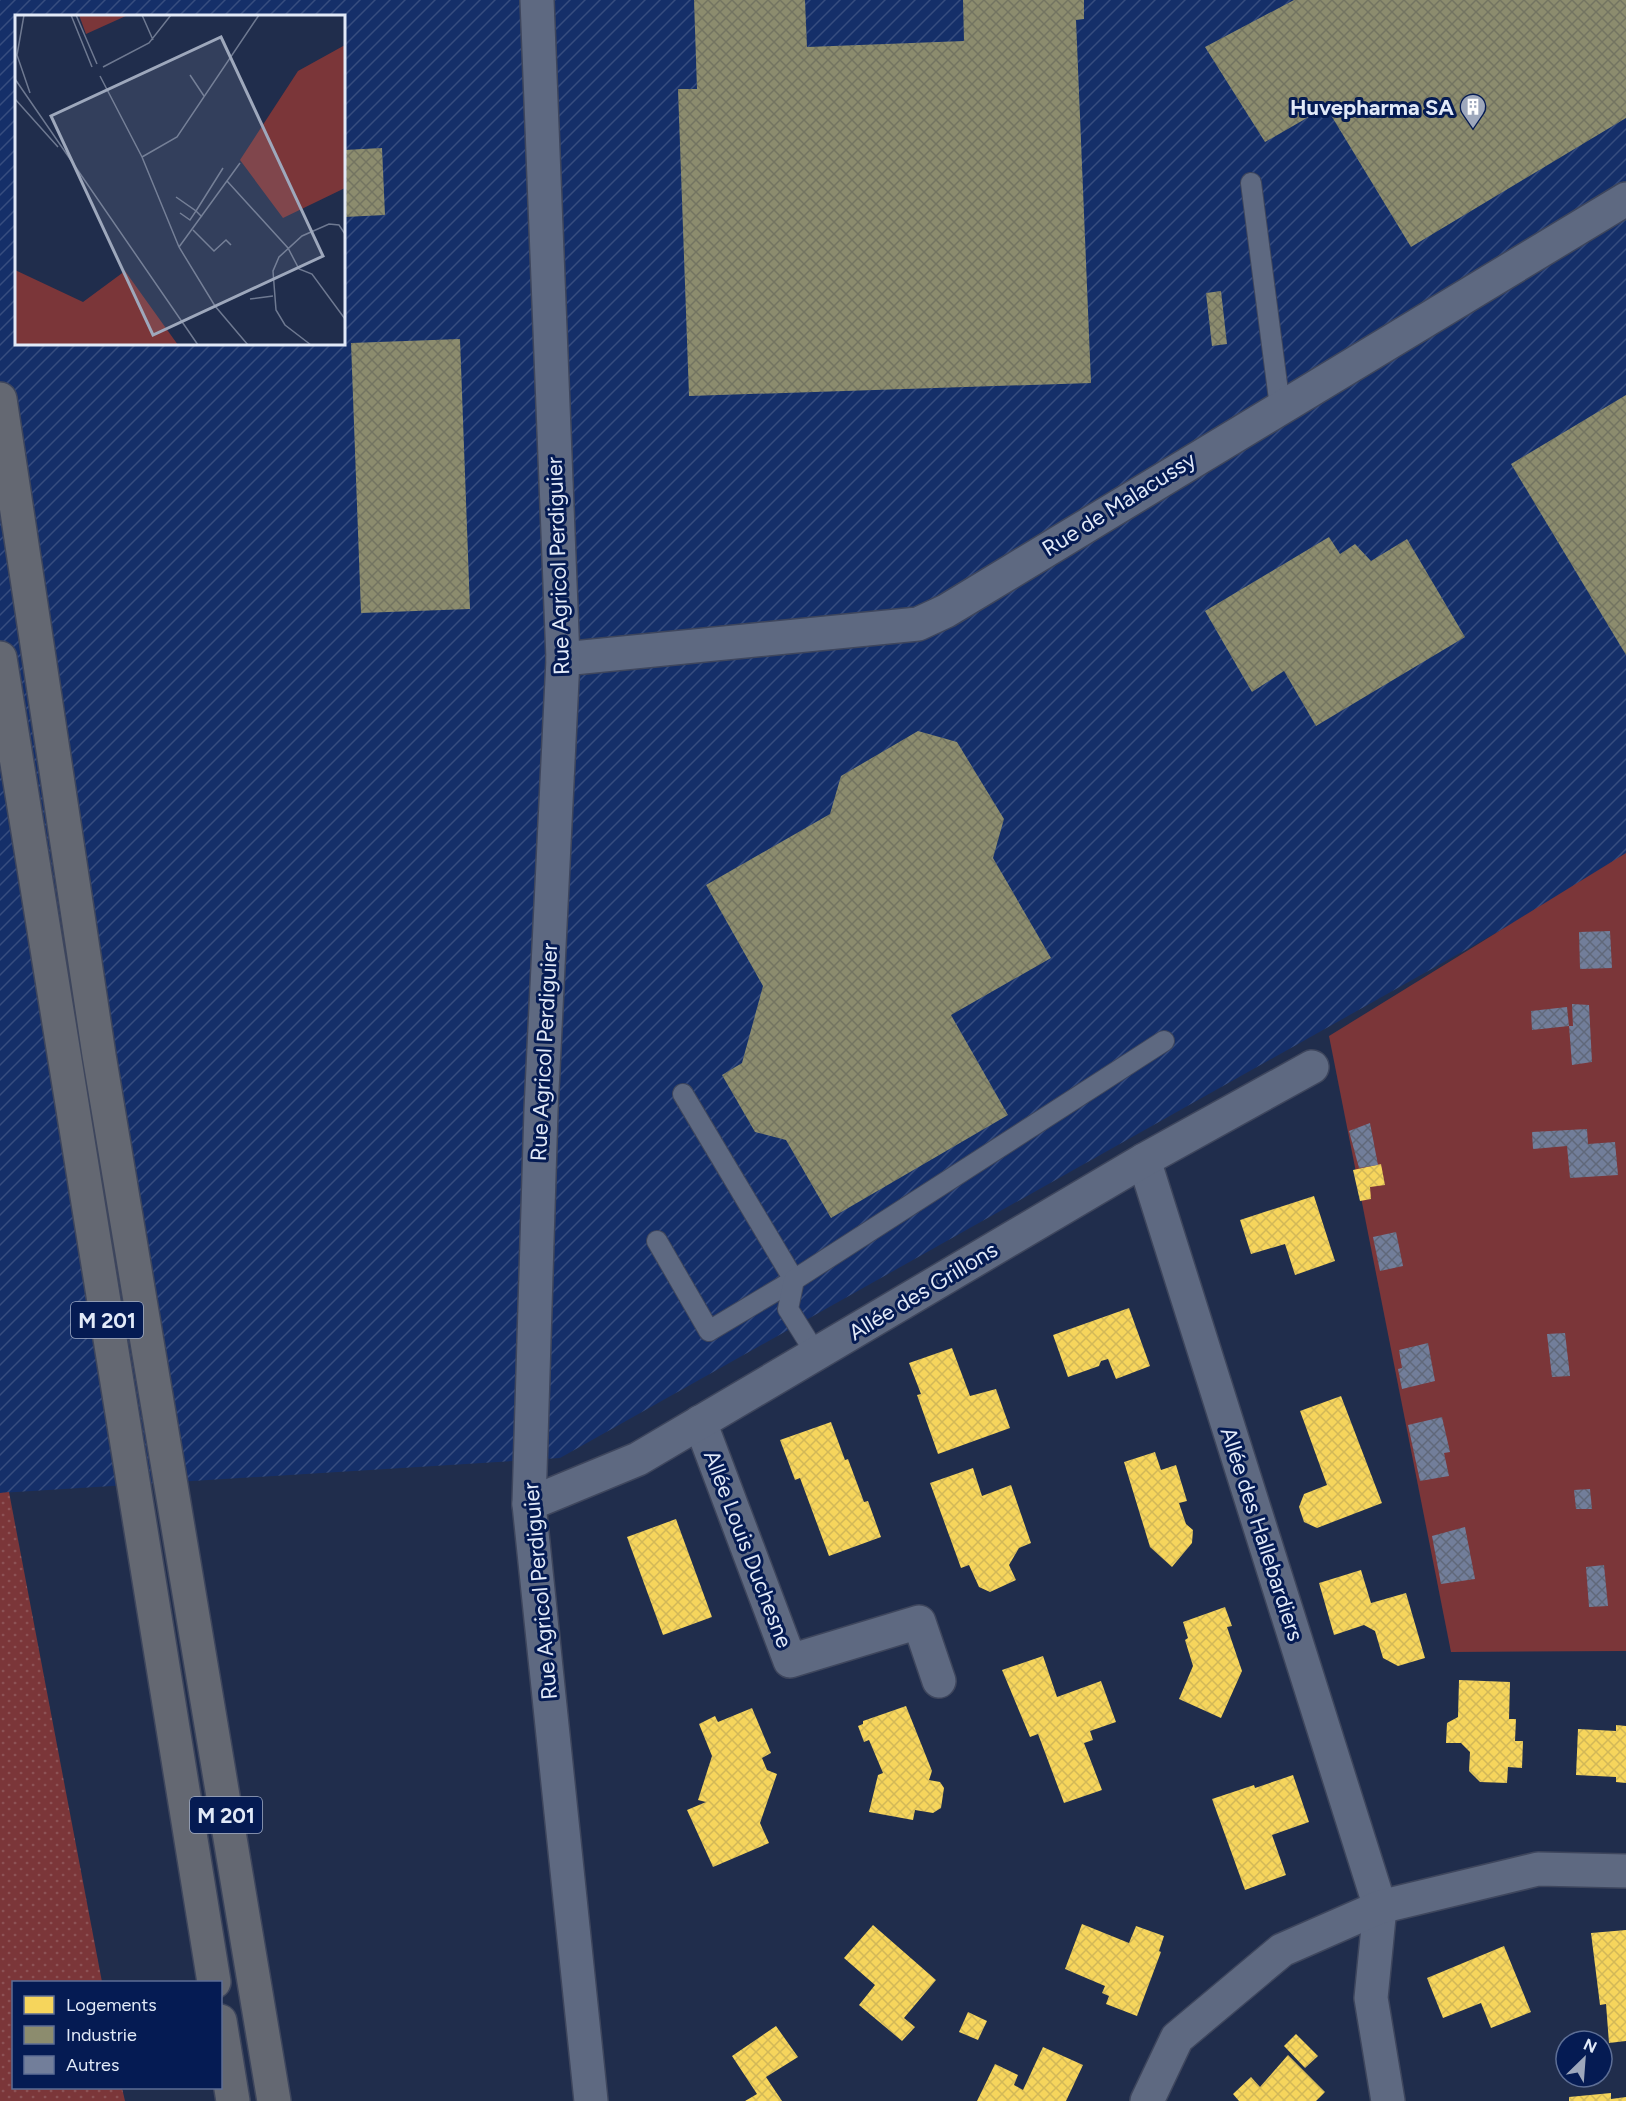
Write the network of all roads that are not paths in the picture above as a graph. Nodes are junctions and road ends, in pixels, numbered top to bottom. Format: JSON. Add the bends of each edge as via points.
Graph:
{"nodes":[{"id":1,"x":537,"y":0,"type":"edge"},
{"id":2,"x":1251,"y":183,"type":"dead end"},
{"id":3,"x":1626,"y":199,"type":"edge"},
{"id":4,"x":0,"y":399,"type":"edge"},
{"id":5,"x":1280,"y":407,"type":"junction"},
{"id":6,"x":0,"y":658,"type":"edge"},
{"id":7,"x":563,"y":660,"type":"junction"},
{"id":8,"x":1164,"y":1041,"type":"dead end"},
{"id":9,"x":1312,"y":1066,"type":"dead end"},
{"id":10,"x":683,"y":1094,"type":"dead end"},
{"id":11,"x":1144,"y":1161,"type":"junction"},
{"id":12,"x":657,"y":1241,"type":"dead end"},
{"id":13,"x":794,"y":1280,"type":"junction"},
{"id":14,"x":816,"y":1354,"type":"junction"},
{"id":15,"x":700,"y":1422,"type":"junction"},
{"id":16,"x":529,"y":1504,"type":"junction"},
{"id":17,"x":939,"y":1681,"type":"dead end"},
{"id":18,"x":1626,"y":1871,"type":"edge"},
{"id":19,"x":1380,"y":1907,"type":"junction"},
{"id":20,"x":214,"y":1981,"type":"edge"},
{"id":21,"x":222,"y":2032,"type":"edge"},
{"id":22,"x":234,"y":2101,"type":"edge"},
{"id":23,"x":274,"y":2101,"type":"edge"},
{"id":24,"x":591,"y":2101,"type":"edge"},
{"id":25,"x":1147,"y":2101,"type":"edge"},
{"id":26,"x":1389,"y":2101,"type":"edge"}],
"edges":[{"from":1,"to":7,"type":"street","name":"Rue Agricol Perdiguier"},
{"from":2,"to":5,"type":"lane"},
{"from":3,"to":5,"type":"street","name":"Rue de Malacussy"},
{"from":4,"to":23,"type":"highway","number":"M 201","via":[[99,1055]]},
{"from":5,"to":7,"type":"street","name":"Rue de Malacussy","via":[[918,624]]},
{"from":6,"to":20,"type":"highway","number":"M 201"},
{"from":7,"to":16,"type":"street","name":"Rue Agricol Perdiguier","via":[[541,1110]]},
{"from":8,"to":13,"type":"lane"},
{"from":9,"to":11,"type":"street","name":"Allée des Grillons"},
{"from":10,"to":13,"type":"lane"},
{"from":11,"to":14,"type":"street","name":"Allée des Grillons"},
{"from":11,"to":19,"type":"street","name":"Allée des Hallebardiers"},
{"from":12,"to":13,"type":"lane","via":[[709,1331]]},
{"from":13,"to":14,"type":"lane","via":[[788,1309]]},
{"from":14,"to":15,"type":"street","name":"Allée des Grillons"},
{"from":15,"to":16,"type":"street","name":"Allée des Grillons","via":[[638,1459]]},
{"from":15,"to":17,"type":"street","name":"Allée Louis Duchesne","via":[[790,1661],[919,1622]]},
{"from":16,"to":24,"type":"street","name":"Rue Agricol Perdiguier"},
{"from":18,"to":19,"type":"street","via":[[1538,1869]]},
{"from":19,"to":25,"type":"street","via":[[1282,1950],[1178,2038]]},
{"from":19,"to":26,"type":"street","via":[[1371,1998]]},
{"from":21,"to":22,"type":"highway"}]}
